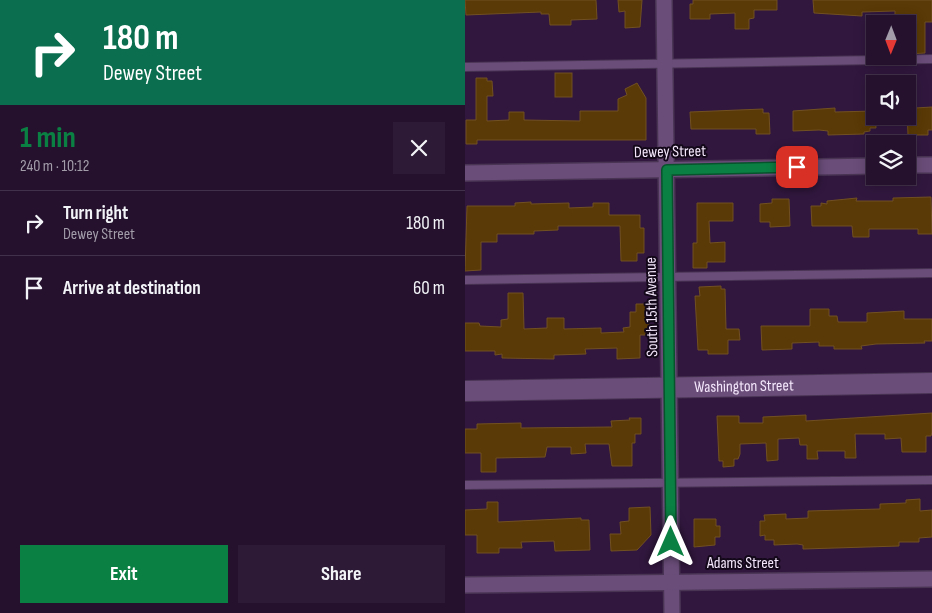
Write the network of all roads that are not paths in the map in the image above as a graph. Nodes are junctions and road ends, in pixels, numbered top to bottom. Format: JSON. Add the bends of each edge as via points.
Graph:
{"nodes":[{"id":1,"x":664,"y":0,"type":"edge"},
{"id":2,"x":932,"y":59,"type":"edge"},
{"id":3,"x":665,"y":65,"type":"junction"},
{"id":4,"x":465,"y":67,"type":"edge"},
{"id":5,"x":916,"y":165,"type":"edge"},
{"id":6,"x":932,"y":165,"type":"edge"},
{"id":7,"x":866,"y":166,"type":"edge"},
{"id":8,"x":667,"y":170,"type":"junction"},
{"id":9,"x":465,"y":173,"type":"edge"},
{"id":10,"x":932,"y":273,"type":"edge"},
{"id":11,"x":669,"y":277,"type":"junction"},
{"id":12,"x":465,"y":280,"type":"edge"},
{"id":13,"x":932,"y":383,"type":"edge"},
{"id":14,"x":671,"y":388,"type":"junction"},
{"id":15,"x":465,"y":391,"type":"edge"},
{"id":16,"x":932,"y":480,"type":"edge"},
{"id":17,"x":671,"y":483,"type":"junction"},
{"id":18,"x":465,"y":485,"type":"edge"},
{"id":19,"x":932,"y":579,"type":"edge"},
{"id":20,"x":672,"y":581,"type":"junction"},
{"id":21,"x":465,"y":584,"type":"edge"},
{"id":22,"x":672,"y":613,"type":"edge"}],
"edges":[{"from":1,"to":3,"type":"street","name":"South 15th Avenue"},
{"from":2,"to":3,"type":"lane"},
{"from":3,"to":4,"type":"lane"},
{"from":3,"to":8,"type":"street","name":"South 15th Avenue"},
{"from":5,"to":6,"type":"street"},
{"from":7,"to":8,"type":"street","name":"Dewey Street"},
{"from":8,"to":9,"type":"street","name":"Dewey Street"},
{"from":8,"to":11,"type":"street","name":"South 15th Avenue"},
{"from":10,"to":11,"type":"lane"},
{"from":11,"to":12,"type":"lane"},
{"from":11,"to":14,"type":"street","name":"South 15th Avenue"},
{"from":13,"to":14,"type":"street","name":"Washington Street"},
{"from":14,"to":15,"type":"street","name":"Washington Street"},
{"from":14,"to":17,"type":"street","name":"South 15th Avenue"},
{"from":16,"to":17,"type":"lane"},
{"from":17,"to":18,"type":"lane"},
{"from":17,"to":20,"type":"street","name":"South 15th Avenue"},
{"from":19,"to":20,"type":"street","name":"Adams Street"},
{"from":20,"to":21,"type":"street","name":"Adams Street"},
{"from":20,"to":22,"type":"street","name":"South 15th Avenue"}]}
